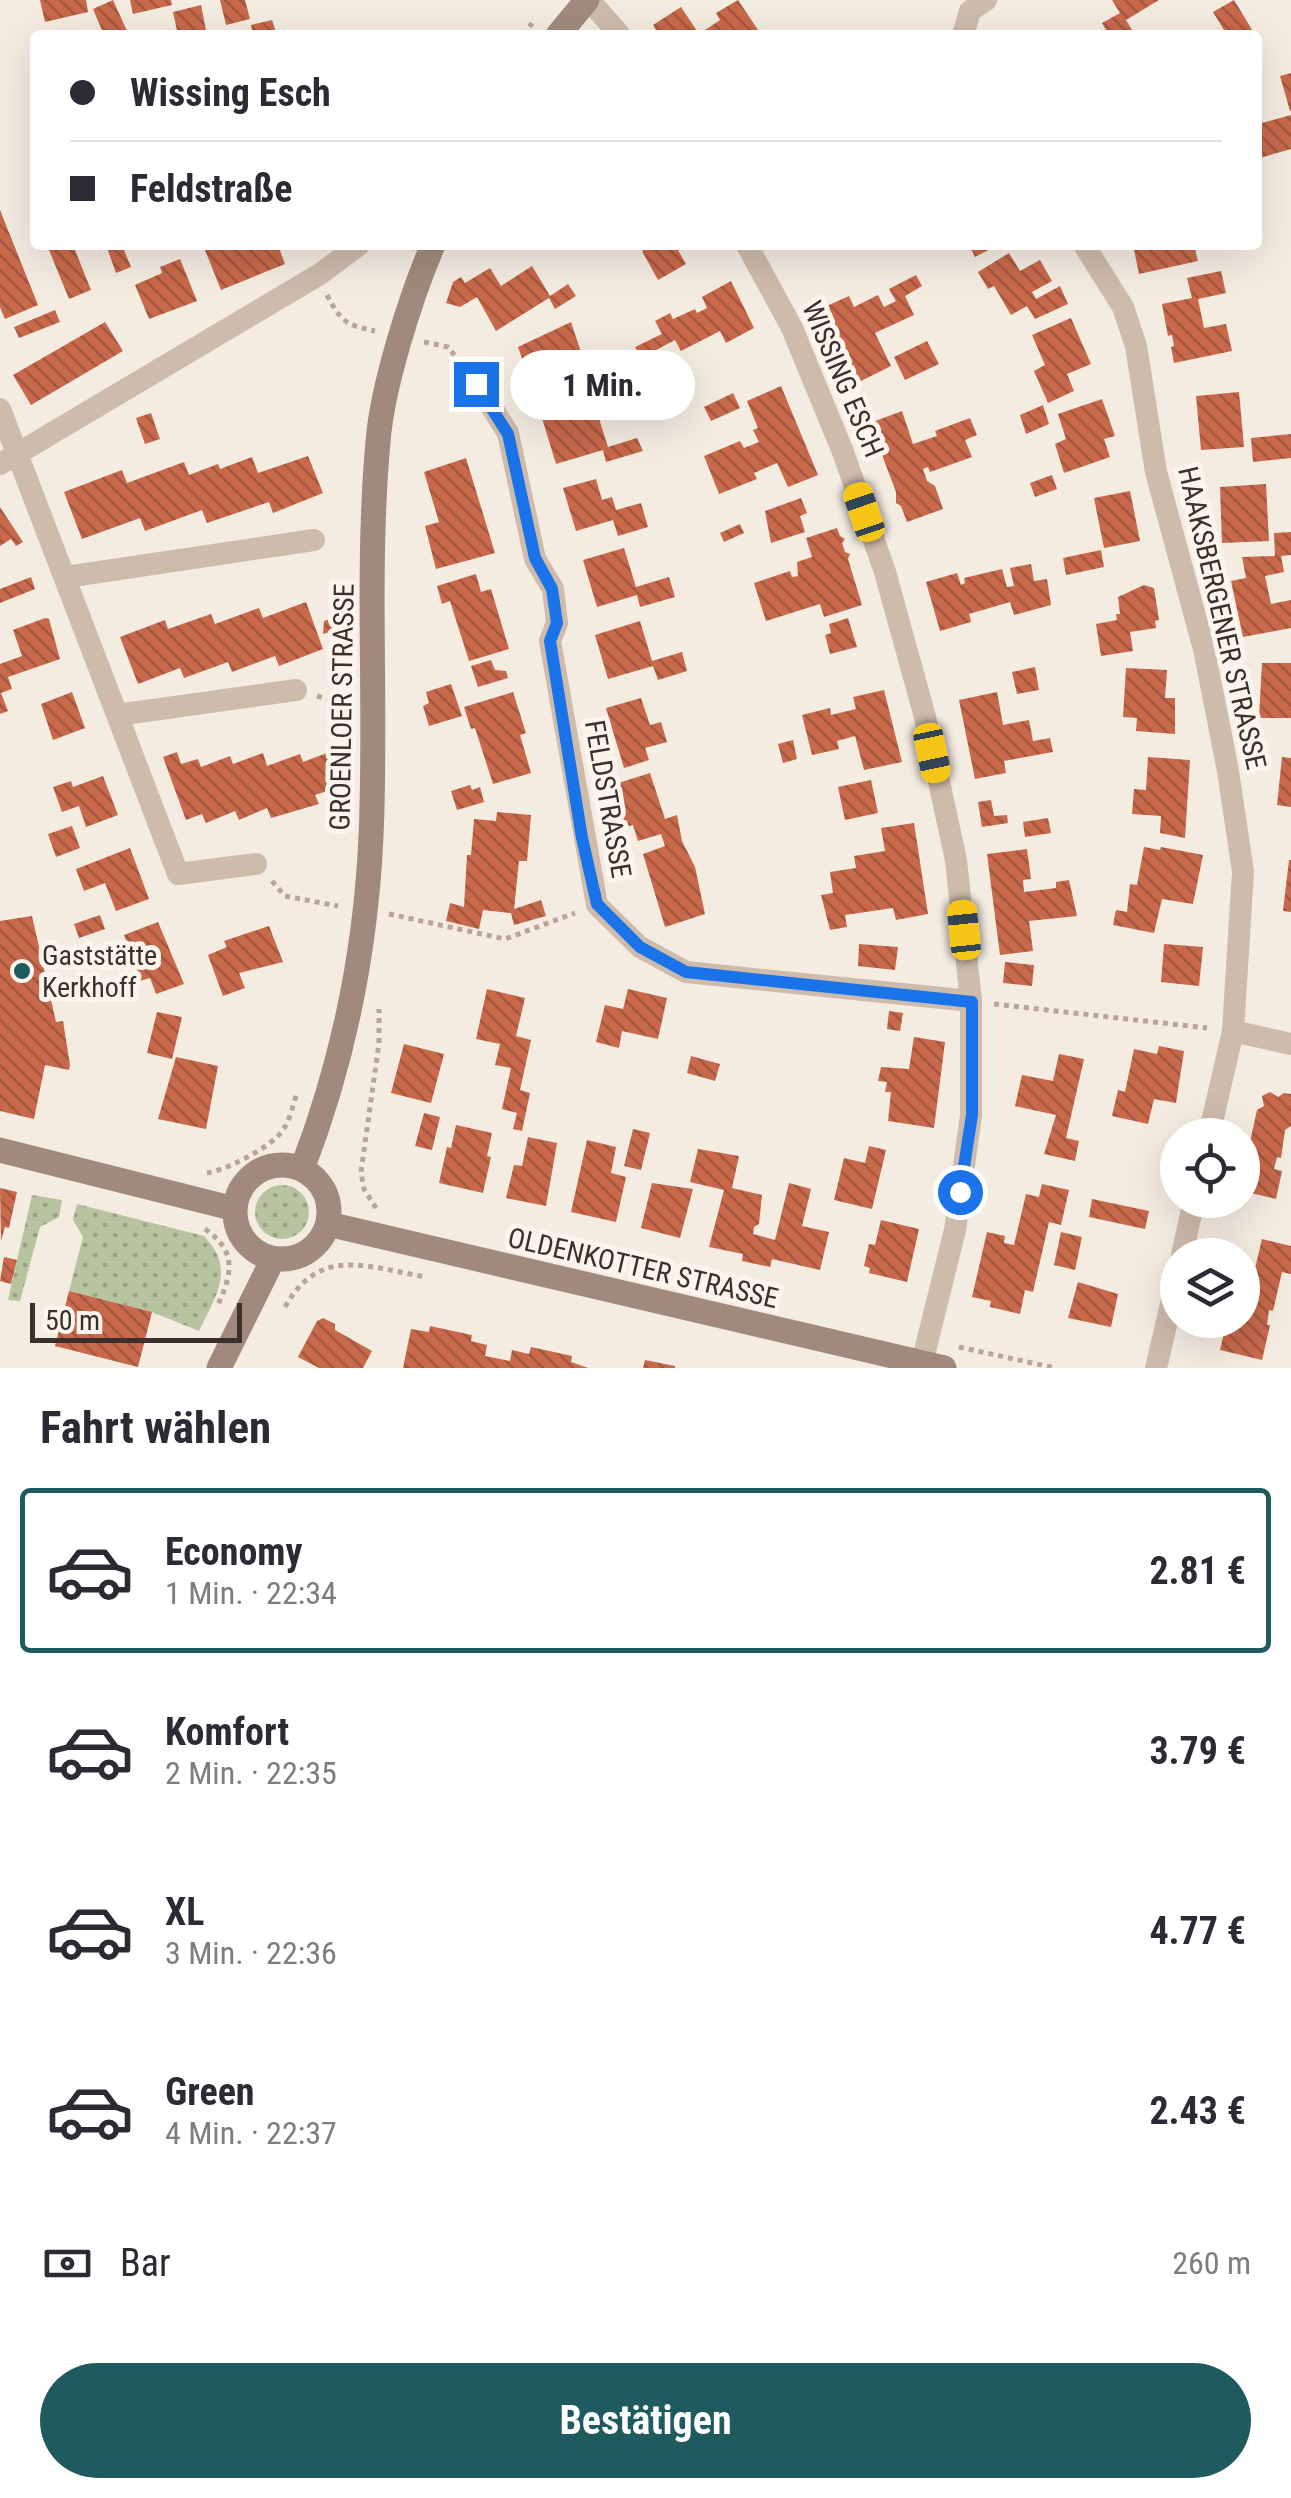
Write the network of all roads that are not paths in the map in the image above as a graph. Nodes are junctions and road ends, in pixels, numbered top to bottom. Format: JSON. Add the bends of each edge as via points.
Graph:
{"nodes":[{"id":1,"x":588,"y":0,"type":"edge"},
{"id":2,"x":978,"y":6,"type":"edge"},
{"id":3,"x":562,"y":30,"type":"edge"},
{"id":4,"x":615,"y":30,"type":"edge"},
{"id":5,"x":966,"y":30,"type":"edge"},
{"id":6,"x":352,"y":250,"type":"edge"},
{"id":7,"x":432,"y":250,"type":"edge"},
{"id":8,"x":749,"y":250,"type":"edge"},
{"id":9,"x":1087,"y":250,"type":"edge"},
{"id":10,"x":476,"y":384,"type":"road end"},
{"id":11,"x":0,"y":409,"type":"edge"},
{"id":12,"x":9,"y":459,"type":"edge"},
{"id":13,"x":314,"y":540,"type":"dead end"},
{"id":14,"x":66,"y":577,"type":"junction"},
{"id":15,"x":296,"y":690,"type":"road end"},
{"id":16,"x":117,"y":715,"type":"junction"},
{"id":17,"x":256,"y":864,"type":"road end"},
{"id":18,"x":972,"y":1002,"type":"junction"},
{"id":19,"x":1233,"y":1031,"type":"junction"},
{"id":20,"x":1291,"y":1044,"type":"edge"},
{"id":21,"x":1213,"y":1118,"type":"edge"},
{"id":22,"x":0,"y":1150,"type":"edge"},
{"id":23,"x":302,"y":1169,"type":"junction"},
{"id":24,"x":234,"y":1209,"type":"junction"},
{"id":25,"x":328,"y":1224,"type":"junction"},
{"id":26,"x":273,"y":1259,"type":"junction"},
{"id":27,"x":1163,"y":1338,"type":"edge"},
{"id":28,"x":933,"y":1366,"type":"edge"},
{"id":29,"x":219,"y":1368,"type":"edge"},
{"id":30,"x":1156,"y":1368,"type":"edge"}],
"edges":[{"from":1,"to":3,"type":"street"},
{"from":1,"to":4,"type":"street"},
{"from":2,"to":5,"type":"street"},
{"from":6,"to":12,"type":"street"},
{"from":7,"to":23,"type":"street","name":"GROENLOER STRASSE","via":[[418,335],[378,438],[371,835],[378,912],[325,1109]]},
{"from":8,"to":18,"type":"street","name":"WISSING ESCH","via":[[792,328],[885,572],[956,860]]},
{"from":9,"to":19,"type":"street","name":"HAAKSBERGENER STRASSE","via":[[1123,308],[1136,346],[1156,472],[1228,770],[1243,872]]},
{"from":10,"to":18,"type":"street","name":"FELDSTRASSE","via":[[508,434],[535,558],[552,589],[557,623],[550,641],[597,904],[640,947],[686,972]]},
{"from":11,"to":12,"type":"street"},
{"from":12,"to":14,"type":"street"},
{"from":13,"to":14,"type":"street"},
{"from":14,"to":16,"type":"street"},
{"from":15,"to":16,"type":"street"},
{"from":16,"to":17,"type":"street","via":[[178,874]]},
{"from":18,"to":28,"type":"street","name":"WISSING ESCH","via":[[972,1115]]},
{"from":19,"to":20,"type":"street"},
{"from":19,"to":21,"type":"street","name":"HAAKSBERGENER STRASSE"},
{"from":22,"to":24,"type":"street"},
{"from":23,"to":24,"type":"street","via":[[258,1171]]},
{"from":23,"to":25,"type":"street","via":[[325,1192]]},
{"from":24,"to":26,"type":"street","via":[[241,1236]]},
{"from":25,"to":26,"type":"street","via":[[313,1248]]},
{"from":25,"to":28,"type":"street","name":"OLDENKOTTER STRASSE"},
{"from":26,"to":29,"type":"street"},
{"from":27,"to":30,"type":"street"}]}
